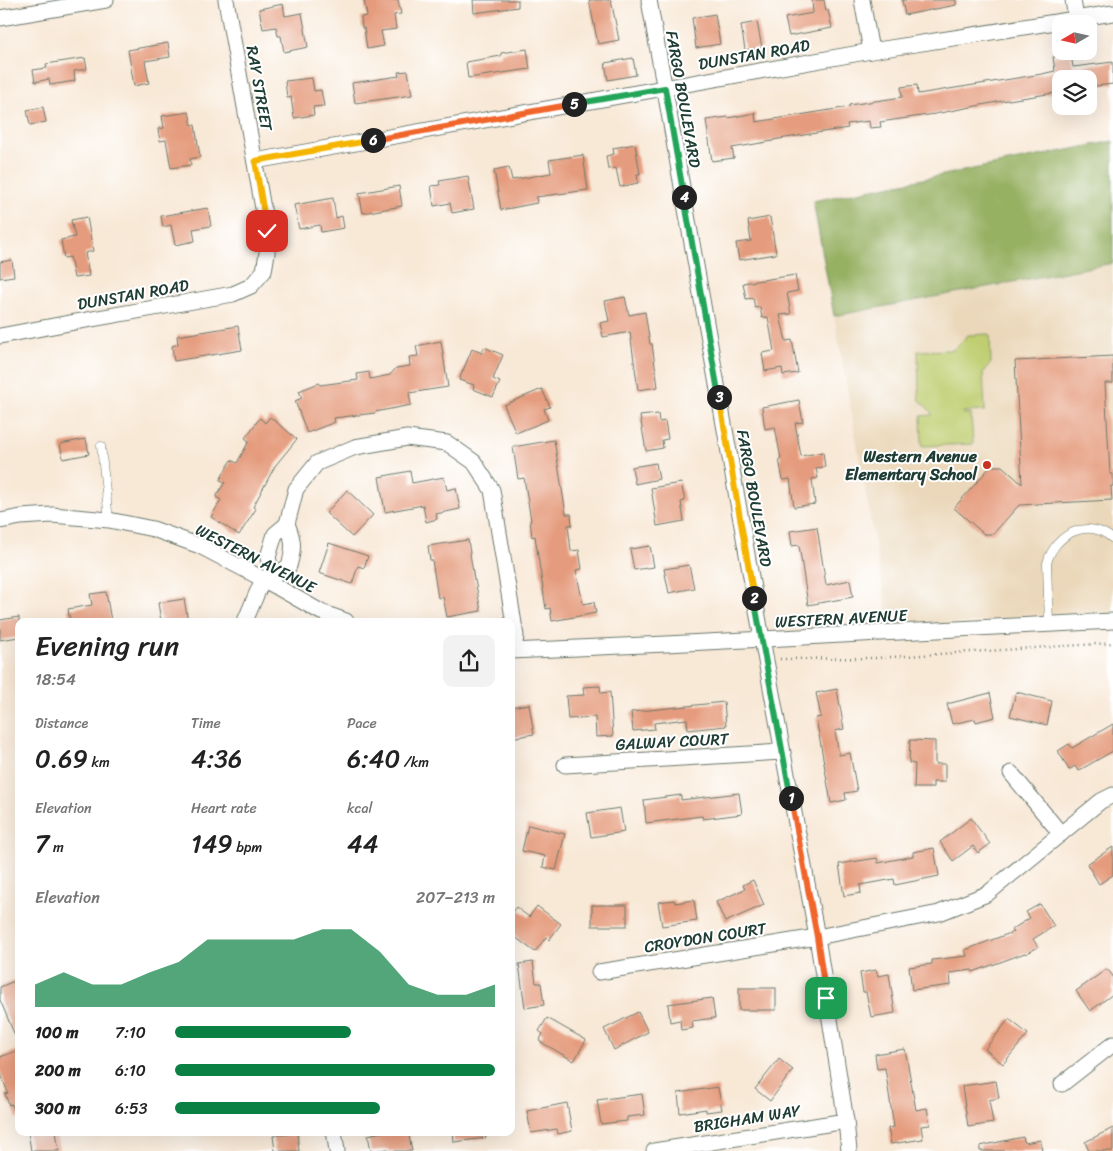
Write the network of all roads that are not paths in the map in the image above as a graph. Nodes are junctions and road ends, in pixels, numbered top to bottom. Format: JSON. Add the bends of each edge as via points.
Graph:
{"nodes":[{"id":1,"x":106,"y":0,"type":"edge"},
{"id":2,"x":226,"y":0,"type":"edge"},
{"id":3,"x":649,"y":0,"type":"edge"},
{"id":4,"x":862,"y":0,"type":"edge"},
{"id":5,"x":1073,"y":0,"type":"edge"},
{"id":6,"x":1113,"y":13,"type":"edge"},
{"id":7,"x":1075,"y":15,"type":"edge"},
{"id":8,"x":1098,"y":15,"type":"edge"},
{"id":9,"x":0,"y":18,"type":"edge"},
{"id":10,"x":1052,"y":23,"type":"edge"},
{"id":11,"x":871,"y":51,"type":"junction"},
{"id":12,"x":665,"y":88,"type":"junction"},
{"id":13,"x":255,"y":161,"type":"junction"},
{"id":14,"x":264,"y":271,"type":"joint"},
{"id":15,"x":0,"y":336,"type":"edge"},
{"id":16,"x":101,"y":446,"type":"dead end"},
{"id":17,"x":109,"y":520,"type":"junction"},
{"id":18,"x":0,"y":521,"type":"edge"},
{"id":19,"x":287,"y":524,"type":"junction"},
{"id":20,"x":1113,"y":538,"type":"edge"},
{"id":21,"x":268,"y":578,"type":"junction"},
{"id":22,"x":247,"y":618,"type":"edge"},
{"id":23,"x":338,"y":618,"type":"edge"},
{"id":24,"x":513,"y":618,"type":"edge"},
{"id":25,"x":1113,"y":621,"type":"edge"},
{"id":26,"x":1050,"y":625,"type":"junction"},
{"id":27,"x":762,"y":639,"type":"junction"},
{"id":28,"x":515,"y":650,"type":"edge"},
{"id":29,"x":782,"y":752,"type":"junction"},
{"id":30,"x":564,"y":765,"type":"dead end"},
{"id":31,"x":1012,"y":773,"type":"dead end"},
{"id":32,"x":1113,"y":795,"type":"edge"},
{"id":33,"x":1061,"y":834,"type":"junction"},
{"id":34,"x":817,"y":937,"type":"junction"},
{"id":35,"x":599,"y":972,"type":"dead end"},
{"id":36,"x":1113,"y":1044,"type":"edge"},
{"id":37,"x":1062,"y":1084,"type":"dead end"},
{"id":38,"x":846,"y":1120,"type":"junction"},
{"id":39,"x":335,"y":1136,"type":"edge"},
{"id":40,"x":337,"y":1151,"type":"edge"},
{"id":41,"x":654,"y":1151,"type":"edge"},
{"id":42,"x":849,"y":1151,"type":"edge"}],
"edges":[{"from":1,"to":9,"type":"street"},
{"from":2,"to":13,"type":"street","name":"RAY STREET"},
{"from":3,"to":12,"type":"street","name":"FARGO BOULEVARD"},
{"from":4,"to":11,"type":"street"},
{"from":5,"to":7,"type":"street"},
{"from":6,"to":8,"type":"street","name":"DUNSTAN ROAD"},
{"from":10,"to":11,"type":"street","name":"DUNSTAN ROAD"},
{"from":11,"to":12,"type":"street","name":"DUNSTAN ROAD"},
{"from":12,"to":13,"type":"street","name":"DUNSTAN ROAD"},
{"from":12,"to":27,"type":"street","name":"FARGO BOULEVARD"},
{"from":13,"to":14,"type":"street","name":"RAY STREET","via":[[267,231]]},
{"from":14,"to":15,"type":"street","name":"DUNSTAN ROAD","via":[[251,286],[233,294]]},
{"from":16,"to":17,"type":"lane"},
{"from":17,"to":18,"type":"street","name":"WESTERN AVENUE","via":[[52,515]]},
{"from":17,"to":21,"type":"street","name":"WESTERN AVENUE","via":[[153,529],[200,546]]},
{"from":19,"to":21,"type":"street","via":[[276,534],[268,557]]},
{"from":19,"to":21,"type":"street","via":[[293,538],[289,566]]},
{"from":19,"to":24,"type":"street","via":[[296,489],[317,464],[355,447],[407,438],[447,443],[474,462],[492,490]]},
{"from":20,"to":26,"type":"lane","via":[[1094,529],[1084,529],[1067,534],[1054,547],[1047,563]]},
{"from":21,"to":22,"type":"street"},
{"from":21,"to":23,"type":"street","name":"WESTERN AVENUE","via":[[321,612]]},
{"from":25,"to":26,"type":"street","name":"WESTERN AVENUE"},
{"from":26,"to":27,"type":"street","name":"WESTERN AVENUE"},
{"from":27,"to":28,"type":"street","name":"WESTERN AVENUE"},
{"from":27,"to":29,"type":"street","name":"FARGO BOULEVARD"},
{"from":29,"to":30,"type":"street","name":"GALWAY COURT"},
{"from":29,"to":34,"type":"street","name":"FARGO BOULEVARD"},
{"from":31,"to":33,"type":"street"},
{"from":32,"to":33,"type":"street","name":"CROYDON COURT"},
{"from":33,"to":34,"type":"street","name":"CROYDON COURT","via":[[987,894],[939,913]]},
{"from":34,"to":35,"type":"street","name":"CROYDON COURT"},
{"from":34,"to":38,"type":"street","name":"FARGO BOULEVARD"},
{"from":36,"to":37,"type":"street"},
{"from":38,"to":41,"type":"street","name":"BRIGHAM WAY"},
{"from":38,"to":42,"type":"street","name":"FARGO BOULEVARD"},
{"from":39,"to":40,"type":"street"}]}
